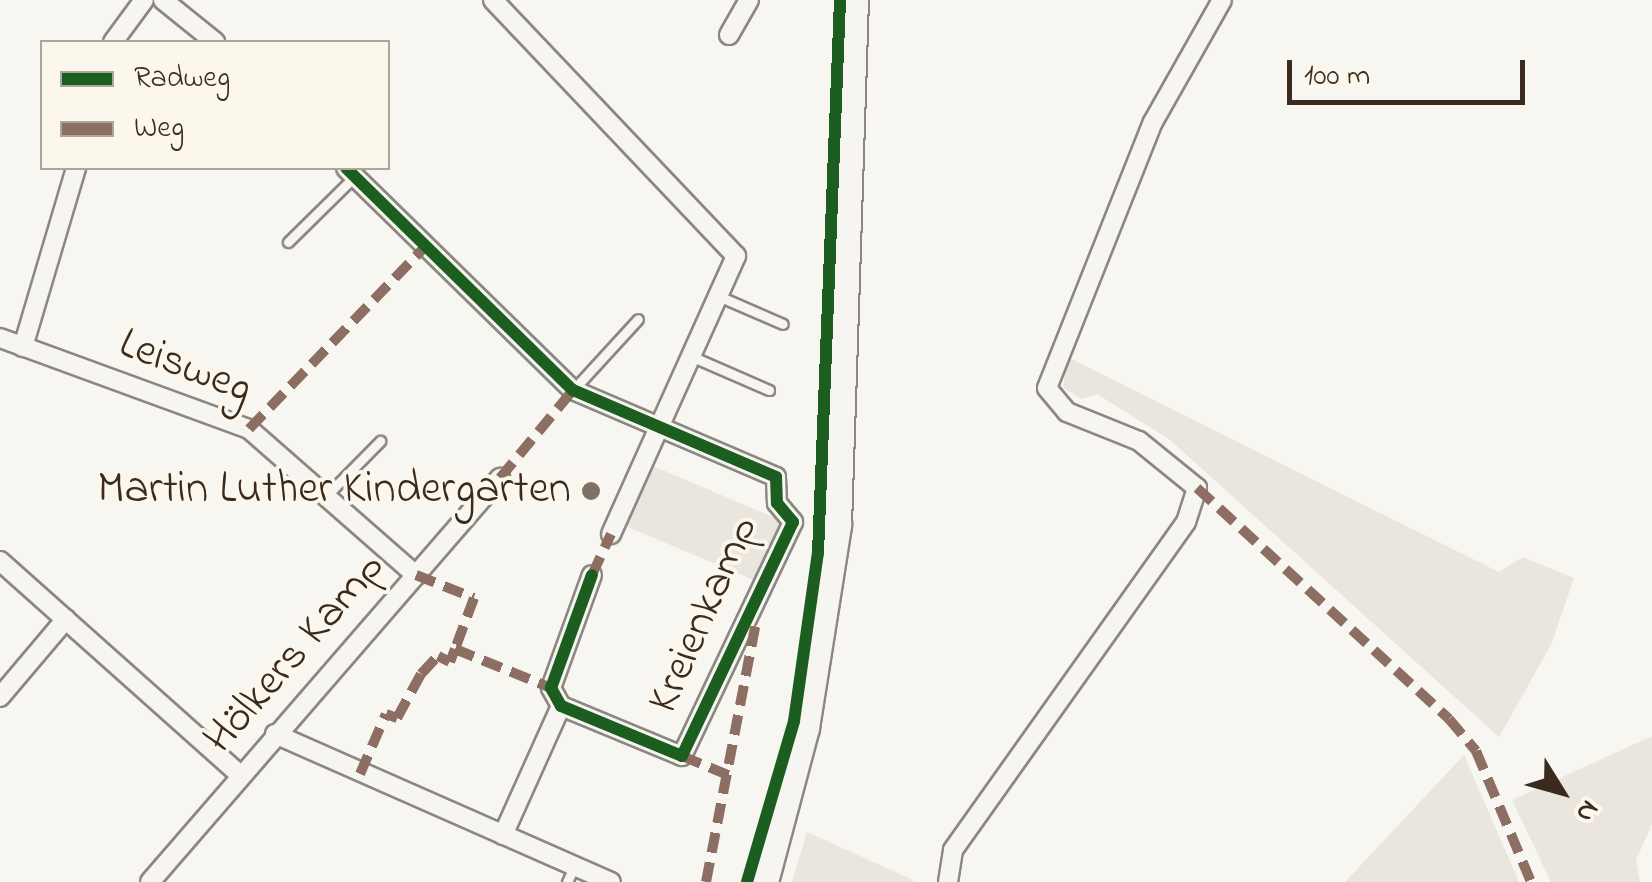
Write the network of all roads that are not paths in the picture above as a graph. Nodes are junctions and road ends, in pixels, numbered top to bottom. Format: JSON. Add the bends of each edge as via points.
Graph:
{"nodes":[{"id":1,"x":144,"y":0,"type":"edge"},
{"id":2,"x":163,"y":0,"type":"edge"},
{"id":3,"x":492,"y":0,"type":"edge"},
{"id":4,"x":749,"y":0,"type":"edge"},
{"id":5,"x":854,"y":0,"type":"edge"},
{"id":6,"x":1222,"y":0,"type":"edge"},
{"id":7,"x":729,"y":35,"type":"dead end"},
{"id":8,"x":114,"y":40,"type":"edge"},
{"id":9,"x":213,"y":40,"type":"edge"},
{"id":10,"x":75,"y":170,"type":"edge"},
{"id":11,"x":351,"y":172,"type":"edge"},
{"id":12,"x":288,"y":242,"type":"dead end"},
{"id":13,"x":723,"y":298,"type":"junction"},
{"id":14,"x":638,"y":319,"type":"dead end"},
{"id":15,"x":783,"y":324,"type":"dead end"},
{"id":16,"x":0,"y":338,"type":"edge"},
{"id":17,"x":22,"y":347,"type":"junction"},
{"id":18,"x":693,"y":356,"type":"junction"},
{"id":19,"x":573,"y":390,"type":"junction"},
{"id":20,"x":768,"y":390,"type":"dead end"},
{"id":21,"x":660,"y":428,"type":"junction"},
{"id":22,"x":380,"y":441,"type":"dead end"},
{"id":23,"x":500,"y":478,"type":"dead end"},
{"id":24,"x":327,"y":495,"type":"junction"},
{"id":25,"x":611,"y":534,"type":"dead end"},
{"id":26,"x":0,"y":561,"type":"edge"},
{"id":27,"x":416,"y":575,"type":"junction"},
{"id":28,"x":592,"y":575,"type":"dead end"},
{"id":29,"x":66,"y":619,"type":"junction"},
{"id":30,"x":0,"y":697,"type":"edge"},
{"id":31,"x":561,"y":706,"type":"junction"},
{"id":32,"x":275,"y":734,"type":"junction"},
{"id":33,"x":240,"y":775,"type":"junction"},
{"id":34,"x":503,"y":835,"type":"junction"},
{"id":35,"x":571,"y":874,"type":"edge"},
{"id":36,"x":150,"y":882,"type":"edge"},
{"id":37,"x":611,"y":882,"type":"edge"},
{"id":38,"x":764,"y":882,"type":"edge"},
{"id":39,"x":948,"y":882,"type":"edge"}],
"edges":[{"from":1,"to":8,"type":"street"},
{"from":2,"to":9,"type":"street"},
{"from":3,"to":13,"type":"street","via":[[736,256]]},
{"from":4,"to":7,"type":"street"},
{"from":5,"to":38,"type":"main road","via":[[837,525],[806,728]]},
{"from":6,"to":39,"type":"street","via":[[1153,122],[1047,388],[1067,412],[1139,440],[1197,488],[1186,522],[954,850]]},
{"from":10,"to":17,"type":"street"},
{"from":11,"to":12,"type":"lane"},
{"from":11,"to":19,"type":"street"},
{"from":13,"to":15,"type":"lane"},
{"from":13,"to":18,"type":"street"},
{"from":14,"to":19,"type":"lane"},
{"from":16,"to":17,"type":"street","name":"Leisweg"},
{"from":17,"to":24,"type":"street","name":"Leisweg","via":[[249,430]]},
{"from":18,"to":20,"type":"lane"},
{"from":18,"to":21,"type":"street"},
{"from":19,"to":21,"type":"street"},
{"from":21,"to":25,"type":"street"},
{"from":21,"to":31,"type":"street","name":"Kreienkamp","via":[[776,477],[777,503],[793,522],[682,756]]},
{"from":22,"to":24,"type":"lane"},
{"from":23,"to":27,"type":"street","name":"Hölkers Kamp"},
{"from":24,"to":27,"type":"street","name":"Leisweg"},
{"from":26,"to":29,"type":"street"},
{"from":27,"to":32,"type":"street","name":"Hölkers Kamp"},
{"from":28,"to":31,"type":"street","via":[[552,667]]},
{"from":29,"to":30,"type":"street"},
{"from":29,"to":33,"type":"street"},
{"from":31,"to":34,"type":"street"},
{"from":32,"to":33,"type":"street","name":"Hölkers Kamp"},
{"from":32,"to":34,"type":"street"},
{"from":33,"to":36,"type":"street","name":"Hölkers Kamp"},
{"from":34,"to":35,"type":"street"},
{"from":35,"to":37,"type":"street"}]}
